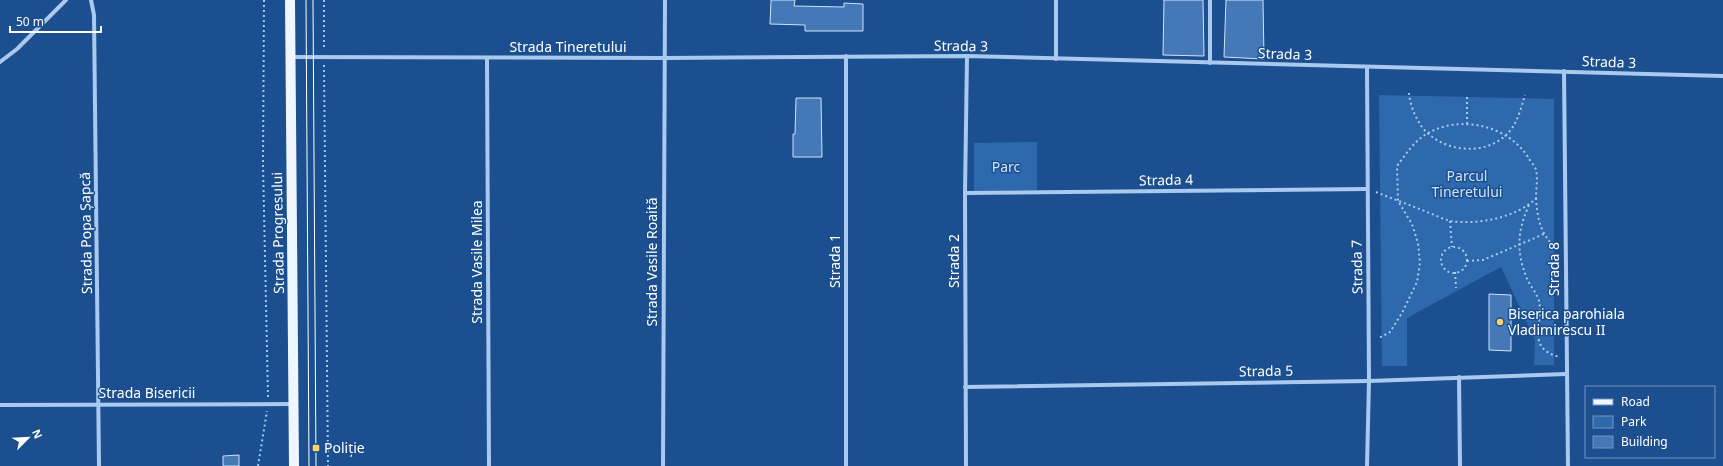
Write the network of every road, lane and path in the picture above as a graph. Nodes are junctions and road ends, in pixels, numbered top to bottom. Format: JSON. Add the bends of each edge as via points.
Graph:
{"nodes":[{"id":1,"x":66,"y":0,"type":"edge"},
{"id":2,"x":91,"y":0,"type":"edge"},
{"id":3,"x":264,"y":0,"type":"edge"},
{"id":4,"x":290,"y":0,"type":"edge"},
{"id":5,"x":324,"y":0,"type":"edge"},
{"id":6,"x":665,"y":0,"type":"edge"},
{"id":7,"x":1056,"y":0,"type":"edge"},
{"id":8,"x":1210,"y":0,"type":"edge"},
{"id":9,"x":846,"y":56,"type":"junction"},
{"id":10,"x":967,"y":56,"type":"junction"},
{"id":11,"x":290,"y":57,"type":"junction"},
{"id":12,"x":324,"y":57,"type":"junction"},
{"id":13,"x":487,"y":58,"type":"junction"},
{"id":14,"x":663,"y":58,"type":"junction"},
{"id":15,"x":1056,"y":59,"type":"junction"},
{"id":16,"x":0,"y":62,"type":"edge"},
{"id":17,"x":1210,"y":63,"type":"junction"},
{"id":18,"x":1367,"y":68,"type":"junction"},
{"id":19,"x":1564,"y":72,"type":"junction"},
{"id":20,"x":1723,"y":76,"type":"edge"},
{"id":21,"x":1409,"y":93,"type":"dead end"},
{"id":22,"x":1467,"y":94,"type":"dead end"},
{"id":23,"x":1525,"y":95,"type":"dead end"},
{"id":24,"x":1467,"y":124,"type":"junction"},
{"id":25,"x":1428,"y":133,"type":"junction"},
{"id":26,"x":1506,"y":136,"type":"junction"},
{"id":27,"x":1367,"y":189,"type":"junction"},
{"id":28,"x":965,"y":193,"type":"junction"},
{"id":29,"x":1536,"y":198,"type":"junction"},
{"id":30,"x":1398,"y":201,"type":"junction"},
{"id":31,"x":1530,"y":204,"type":"junction"},
{"id":32,"x":1450,"y":221,"type":"junction"},
{"id":33,"x":1544,"y":234,"type":"junction"},
{"id":34,"x":1519,"y":244,"type":"junction"},
{"id":35,"x":1452,"y":247,"type":"junction"},
{"id":36,"x":1555,"y":247,"type":"dead end"},
{"id":37,"x":1467,"y":261,"type":"junction"},
{"id":38,"x":1455,"y":272,"type":"junction"},
{"id":39,"x":1456,"y":288,"type":"dead end"},
{"id":40,"x":1379,"y":338,"type":"dead end"},
{"id":41,"x":1566,"y":358,"type":"junction"},
{"id":42,"x":1566,"y":374,"type":"junction"},
{"id":43,"x":1460,"y":378,"type":"junction"},
{"id":44,"x":1369,"y":381,"type":"junction"},
{"id":45,"x":965,"y":387,"type":"junction"},
{"id":46,"x":99,"y":403,"type":"junction"},
{"id":47,"x":294,"y":404,"type":"junction"},
{"id":48,"x":0,"y":405,"type":"edge"},
{"id":49,"x":268,"y":405,"type":"junction"},
{"id":50,"x":99,"y":466,"type":"edge"},
{"id":51,"x":258,"y":466,"type":"edge"},
{"id":52,"x":294,"y":466,"type":"edge"},
{"id":53,"x":328,"y":466,"type":"edge"},
{"id":54,"x":489,"y":466,"type":"edge"},
{"id":55,"x":663,"y":466,"type":"edge"},
{"id":56,"x":846,"y":466,"type":"edge"},
{"id":57,"x":966,"y":466,"type":"edge"},
{"id":58,"x":1367,"y":466,"type":"edge"},
{"id":59,"x":1460,"y":466,"type":"edge"},
{"id":60,"x":1568,"y":466,"type":"edge"}],
"edges":[{"from":1,"to":16,"type":"street"},
{"from":2,"to":46,"type":"street","name":"Strada Popa Șapcă","via":[[94,15]]},
{"from":3,"to":49,"type":"path","via":[[263,164]]},
{"from":4,"to":11,"type":"main road","name":"Strada Progresului"},
{"from":5,"to":12,"type":"path"},
{"from":6,"to":14,"type":"street","name":"Strada Vasile Roaită"},
{"from":7,"to":15,"type":"street"},
{"from":8,"to":17,"type":"street"},
{"from":9,"to":10,"type":"street","name":"Strada 3"},
{"from":9,"to":14,"type":"street","name":"Strada Tineretului"},
{"from":9,"to":56,"type":"street","name":"Strada 1"},
{"from":10,"to":15,"type":"street","name":"Strada 3"},
{"from":10,"to":28,"type":"street","name":"Strada 2"},
{"from":11,"to":12,"type":"street","name":"Strada Tineretului"},
{"from":11,"to":47,"type":"main road","name":"Strada Progresului"},
{"from":12,"to":13,"type":"street","name":"Strada Tineretului"},
{"from":12,"to":53,"type":"path"},
{"from":13,"to":14,"type":"street","name":"Strada Tineretului"},
{"from":13,"to":54,"type":"street","name":"Strada Vasile Milea"},
{"from":14,"to":55,"type":"street","name":"Strada Vasile Roaită"},
{"from":15,"to":17,"type":"street","name":"Strada 3"},
{"from":17,"to":18,"type":"street","name":"Strada 3"},
{"from":18,"to":19,"type":"street","name":"Strada 3"},
{"from":18,"to":27,"type":"street","name":"Strada 7"},
{"from":19,"to":20,"type":"street","name":"Strada 3"},
{"from":19,"to":41,"type":"street","name":"Strada 8"},
{"from":21,"to":25,"type":"path","via":[[1410,104],[1417,119]]},
{"from":22,"to":24,"type":"path"},
{"from":23,"to":26,"type":"path","via":[[1512,129]]},
{"from":24,"to":25,"type":"path","via":[[1443,127]]},
{"from":24,"to":26,"type":"path","via":[[1489,128]]},
{"from":25,"to":26,"type":"path","via":[[1437,141],[1471,149],[1484,148]]},
{"from":25,"to":30,"type":"path","via":[[1415,142],[1397,166]]},
{"from":26,"to":29,"type":"path","via":[[1514,140],[1536,170]]},
{"from":27,"to":28,"type":"street","name":"Strada 4"},
{"from":27,"to":30,"type":"path"},
{"from":27,"to":44,"type":"street","name":"Strada 7"},
{"from":28,"to":45,"type":"street","name":"Strada 2"},
{"from":29,"to":31,"type":"path"},
{"from":29,"to":33,"type":"path","via":[[1537,213]]},
{"from":30,"to":32,"type":"path"},
{"from":30,"to":40,"type":"path","via":[[1412,224],[1418,243],[1418,282],[1390,332]]},
{"from":31,"to":32,"type":"path","via":[[1490,220]]},
{"from":31,"to":34,"type":"path","via":[[1522,222]]},
{"from":32,"to":35,"type":"path"},
{"from":33,"to":34,"type":"path"},
{"from":33,"to":36,"type":"path"},
{"from":34,"to":37,"type":"path","via":[[1483,260]]},
{"from":34,"to":41,"type":"path","via":[[1520,258],[1539,301],[1538,340],[1548,354]]},
{"from":35,"to":37,"type":"path","via":[[1463,251]]},
{"from":35,"to":38,"type":"path","via":[[1443,253],[1441,258],[1445,269]]},
{"from":37,"to":38,"type":"path","via":[[1465,267]]},
{"from":38,"to":39,"type":"path"},
{"from":41,"to":42,"type":"street","name":"Strada 8"},
{"from":42,"to":43,"type":"street","name":"Strada 5"},
{"from":42,"to":60,"type":"street","name":"Strada 8"},
{"from":43,"to":44,"type":"street","name":"Strada 5"},
{"from":43,"to":59,"type":"street"},
{"from":44,"to":45,"type":"street","name":"Strada 5"},
{"from":44,"to":58,"type":"street","name":"Strada 7"},
{"from":45,"to":57,"type":"street","name":"Strada 2"},
{"from":46,"to":48,"type":"street","name":"Strada Bisericii"},
{"from":46,"to":49,"type":"street","name":"Strada Bisericii"},
{"from":46,"to":50,"type":"street","name":"Strada Popa Șapcă"},
{"from":47,"to":49,"type":"street","name":"Strada Bisericii"},
{"from":47,"to":52,"type":"main road","name":"Strada Progresului"},
{"from":49,"to":51,"type":"path"}]}
